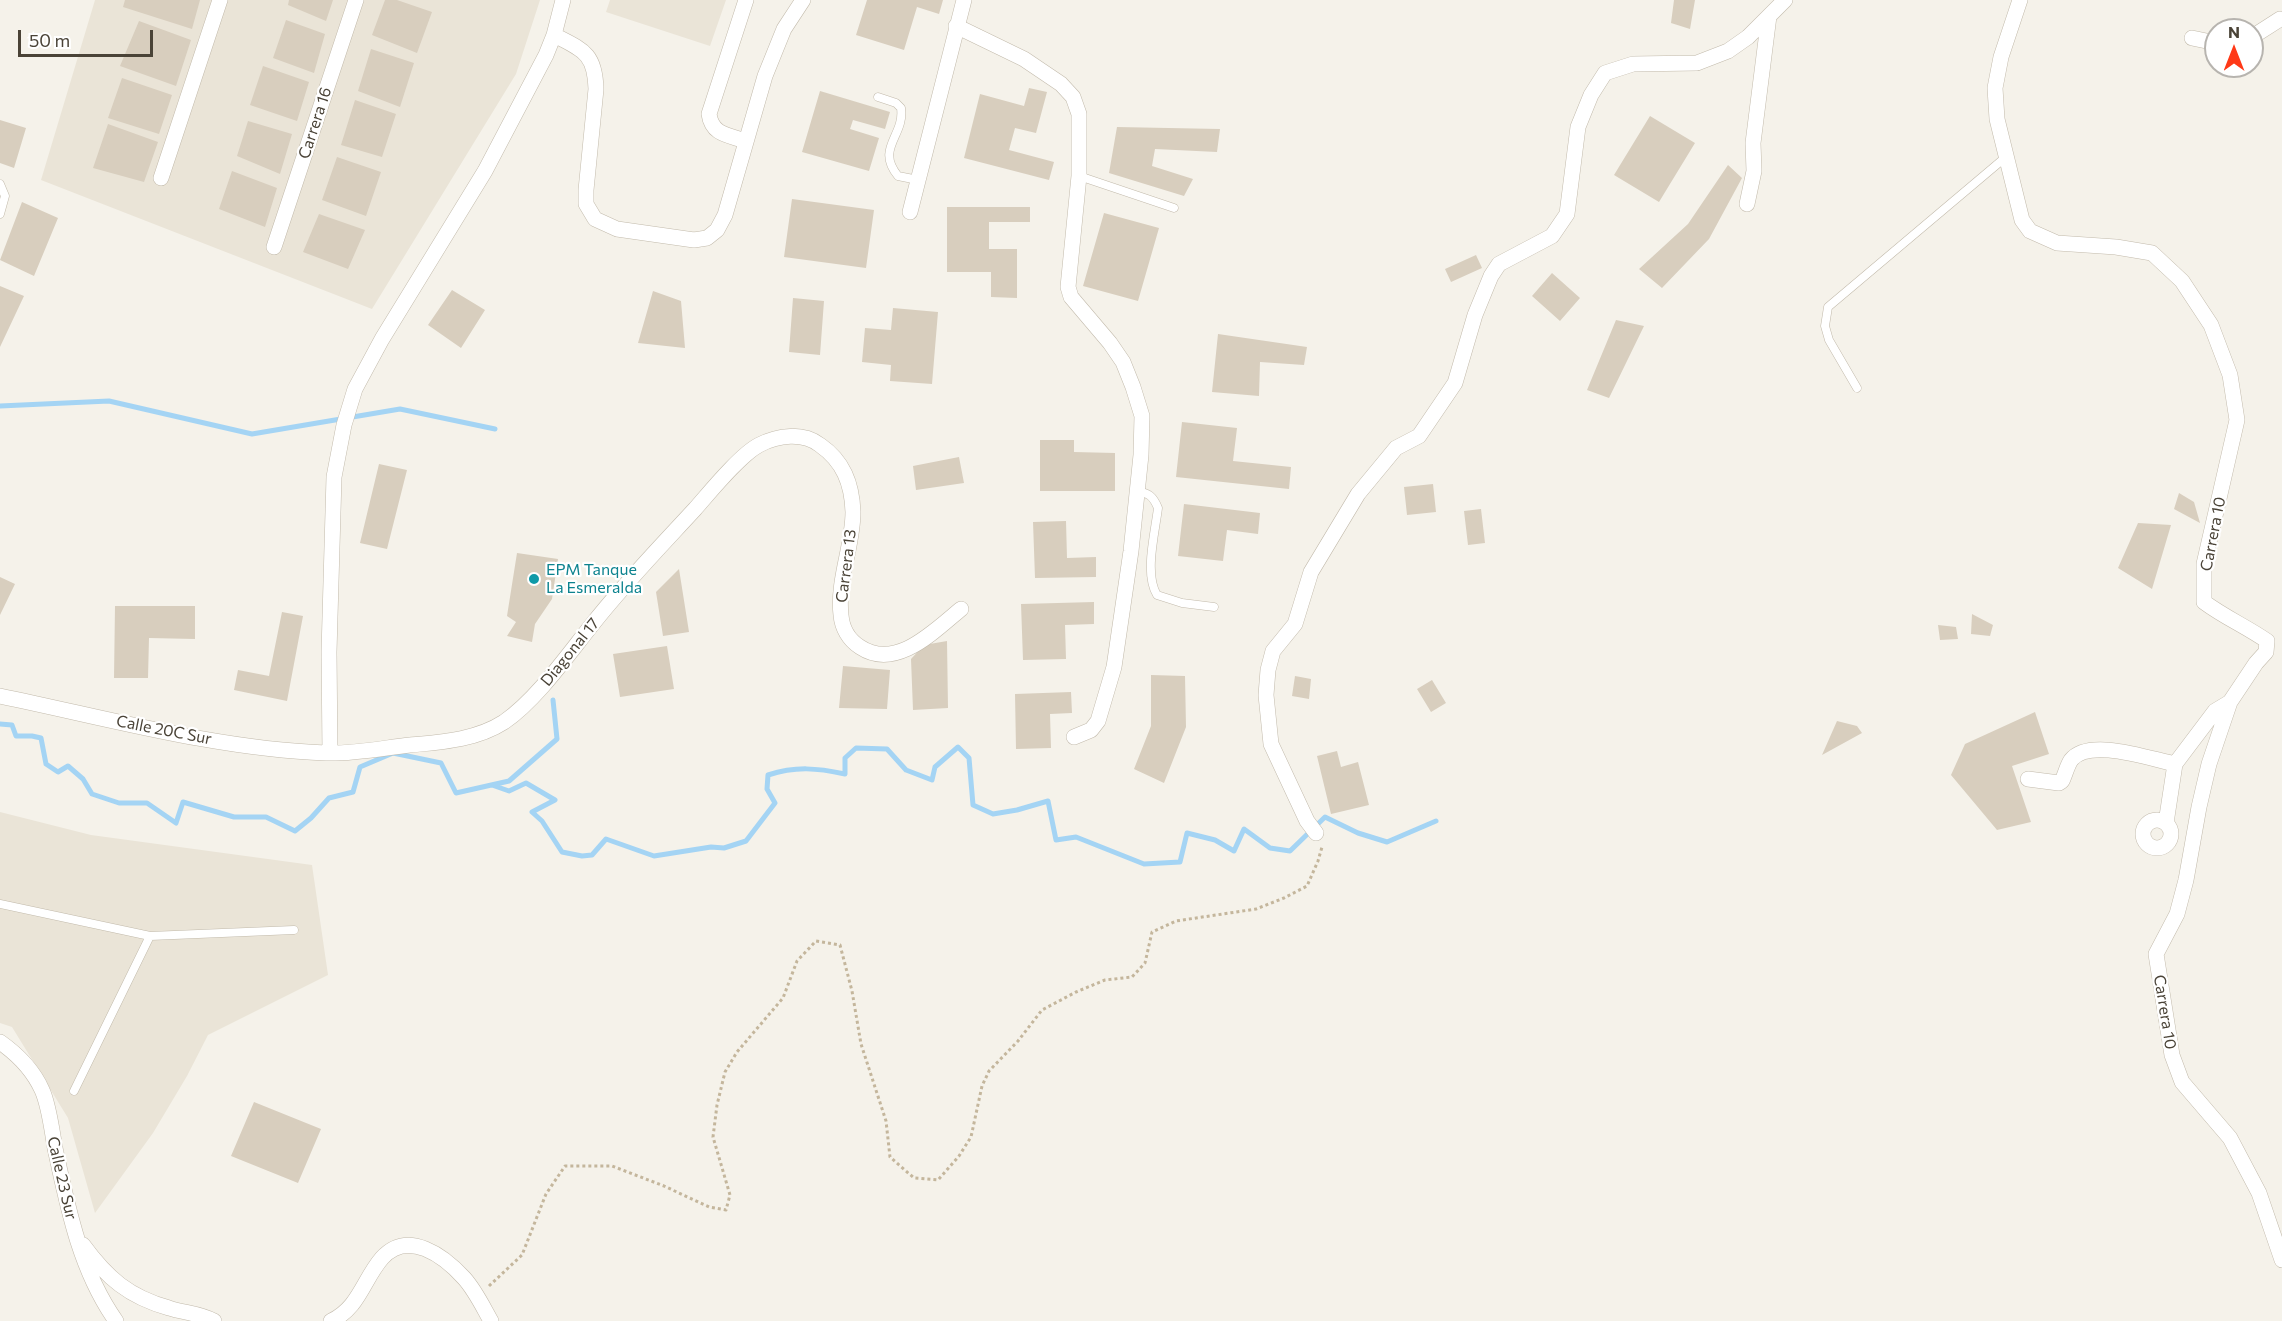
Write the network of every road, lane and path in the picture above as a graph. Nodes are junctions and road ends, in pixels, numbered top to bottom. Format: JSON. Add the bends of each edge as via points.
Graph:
{"nodes":[{"id":1,"x":220,"y":0,"type":"edge"},
{"id":2,"x":356,"y":0,"type":"edge"},
{"id":3,"x":563,"y":0,"type":"edge"},
{"id":4,"x":746,"y":0,"type":"edge"},
{"id":5,"x":802,"y":0,"type":"edge"},
{"id":6,"x":964,"y":0,"type":"edge"},
{"id":7,"x":1785,"y":0,"type":"edge"},
{"id":8,"x":2020,"y":0,"type":"edge"},
{"id":9,"x":1769,"y":16,"type":"junction"},
{"id":10,"x":2281,"y":22,"type":"edge"},
{"id":11,"x":956,"y":26,"type":"junction"},
{"id":12,"x":2264,"y":31,"type":"edge"},
{"id":13,"x":554,"y":34,"type":"junction"},
{"id":14,"x":2192,"y":38,"type":"dead end"},
{"id":15,"x":2204,"y":40,"type":"edge"},
{"id":16,"x":878,"y":97,"type":"dead end"},
{"id":17,"x":746,"y":141,"type":"junction"},
{"id":18,"x":2007,"y":156,"type":"junction"},
{"id":19,"x":1079,"y":176,"type":"junction"},
{"id":20,"x":161,"y":178,"type":"dead end"},
{"id":21,"x":918,"y":180,"type":"junction"},
{"id":22,"x":0,"y":184,"type":"edge"},
{"id":23,"x":1747,"y":204,"type":"dead end"},
{"id":24,"x":1174,"y":208,"type":"dead end"},
{"id":25,"x":910,"y":212,"type":"dead end"},
{"id":26,"x":0,"y":214,"type":"edge"},
{"id":27,"x":274,"y":247,"type":"dead end"},
{"id":28,"x":1857,"y":388,"type":"dead end"},
{"id":29,"x":786,"y":436,"type":"joint"},
{"id":30,"x":1136,"y":491,"type":"junction"},
{"id":31,"x":1214,"y":607,"type":"dead end"},
{"id":32,"x":961,"y":609,"type":"dead end"},
{"id":33,"x":2275,"y":641,"type":"edge"},
{"id":34,"x":0,"y":696,"type":"edge"},
{"id":35,"x":2230,"y":702,"type":"junction"},
{"id":36,"x":1074,"y":737,"type":"dead end"},
{"id":37,"x":330,"y":753,"type":"junction"},
{"id":38,"x":2175,"y":764,"type":"junction"},
{"id":39,"x":2028,"y":779,"type":"dead end"},
{"id":40,"x":2166,"y":823,"type":"dead end"},
{"id":41,"x":1316,"y":833,"type":"joint"},
{"id":42,"x":0,"y":904,"type":"edge"},
{"id":43,"x":294,"y":930,"type":"dead end"},
{"id":44,"x":150,"y":936,"type":"junction"},
{"id":45,"x":0,"y":1042,"type":"edge"},
{"id":46,"x":74,"y":1090,"type":"dead end"},
{"id":47,"x":76,"y":1235,"type":"junction"},
{"id":48,"x":2282,"y":1260,"type":"edge"},
{"id":49,"x":477,"y":1297,"type":"junction"},
{"id":50,"x":116,"y":1321,"type":"edge"},
{"id":51,"x":214,"y":1321,"type":"edge"},
{"id":52,"x":331,"y":1321,"type":"edge"},
{"id":53,"x":491,"y":1321,"type":"edge"}],
"edges":[{"from":1,"to":20,"type":"street"},
{"from":2,"to":27,"type":"street","name":"Carrera 16"},
{"from":3,"to":13,"type":"street"},
{"from":4,"to":17,"type":"street","via":[[709,114],[717,131]]},
{"from":5,"to":17,"type":"street","via":[[784,29],[765,76]]},
{"from":6,"to":11,"type":"street"},
{"from":7,"to":9,"type":"street"},
{"from":8,"to":18,"type":"street","name":"Carrera 10","via":[[1995,88],[1997,119]]},
{"from":9,"to":23,"type":"street","via":[[1753,143],[1754,171]]},
{"from":9,"to":41,"type":"street","via":[[1728,51],[1697,63],[1633,64],[1605,73],[1578,127],[1567,214],[1552,236],[1498,264],[1475,315],[1455,383],[1419,436],[1396,448],[1358,494],[1311,572],[1294,624],[1273,651],[1266,695],[1271,744]]},
{"from":10,"to":12,"type":"street"},
{"from":11,"to":19,"type":"street","via":[[1024,59],[1073,97],[1079,114]]},
{"from":11,"to":21,"type":"street"},
{"from":13,"to":17,"type":"street","via":[[580,49],[591,60],[596,74],[585,190],[586,204],[595,219],[617,230],[694,240],[707,238],[725,215]]},
{"from":13,"to":37,"type":"street","via":[[485,171],[355,389],[334,477]]},
{"from":14,"to":15,"type":"street"},
{"from":16,"to":21,"type":"lane","via":[[901,108],[889,154],[890,166],[898,177]]},
{"from":18,"to":28,"type":"lane","via":[[1828,307],[1825,326],[1829,340]]},
{"from":18,"to":33,"type":"street","name":"Carrera 10","via":[[2016,201],[2030,231],[2057,243],[2152,253],[2182,281],[2211,325],[2230,375],[2237,420],[2204,564],[2204,602],[2225,618]]},
{"from":19,"to":24,"type":"lane"},
{"from":19,"to":30,"type":"street","via":[[1068,288],[1071,297],[1110,342],[1133,387],[1142,416]]},
{"from":21,"to":25,"type":"street"},
{"from":22,"to":26,"type":"lane","via":[[4,196]]},
{"from":29,"to":32,"type":"street","name":"Carrera 13","via":[[812,439],[835,455],[848,479],[853,512],[841,616],[850,641],[867,652],[885,656],[905,650]]},
{"from":29,"to":37,"type":"street","name":"Diagonal 17","via":[[757,446],[726,474],[603,611],[542,688],[504,722],[461,740]]},
{"from":30,"to":31,"type":"lane","via":[[1147,492],[1158,508],[1151,570],[1157,596]]},
{"from":30,"to":36,"type":"street","via":[[1114,668],[1098,721],[1091,730]]},
{"from":33,"to":35,"type":"street","name":"Carrera 10"},
{"from":34,"to":37,"type":"street","name":"Calle 20C Sur","via":[[202,738]]},
{"from":35,"to":38,"type":"street","via":[[2215,711]]},
{"from":35,"to":48,"type":"street","name":"Carrera 10","via":[[2209,764],[2177,914],[2156,954],[2172,1054],[2182,1082],[2230,1138],[2259,1194]]},
{"from":38,"to":39,"type":"street","via":[[2104,749],[2087,750],[2072,759],[2059,783]]},
{"from":38,"to":40,"type":"street"},
{"from":41,"to":49,"type":"path","via":[[1322,846],[1307,886],[1256,909],[1176,921],[1152,932],[1145,963],[1132,977],[1106,980],[1042,1010],[989,1071],[971,1137],[938,1179],[914,1178],[890,1157],[886,1121],[861,1044],[840,945],[816,942],[797,960],[783,998],[724,1071],[713,1137],[730,1195],[726,1210],[709,1207],[612,1166],[565,1166],[546,1194],[522,1255]]},
{"from":42,"to":44,"type":"lane"},
{"from":43,"to":44,"type":"lane"},
{"from":44,"to":46,"type":"lane"},
{"from":45,"to":47,"type":"street","name":"Calle 23 Sur","via":[[18,1055],[43,1090]]},
{"from":47,"to":50,"type":"street","name":"Calle 23 Sur","via":[[93,1283]]},
{"from":47,"to":51,"type":"street","via":[[119,1285],[142,1300]]},
{"from":49,"to":52,"type":"street","via":[[446,1260],[413,1244],[396,1246],[383,1257],[344,1315]]},
{"from":49,"to":53,"type":"street"}]}
